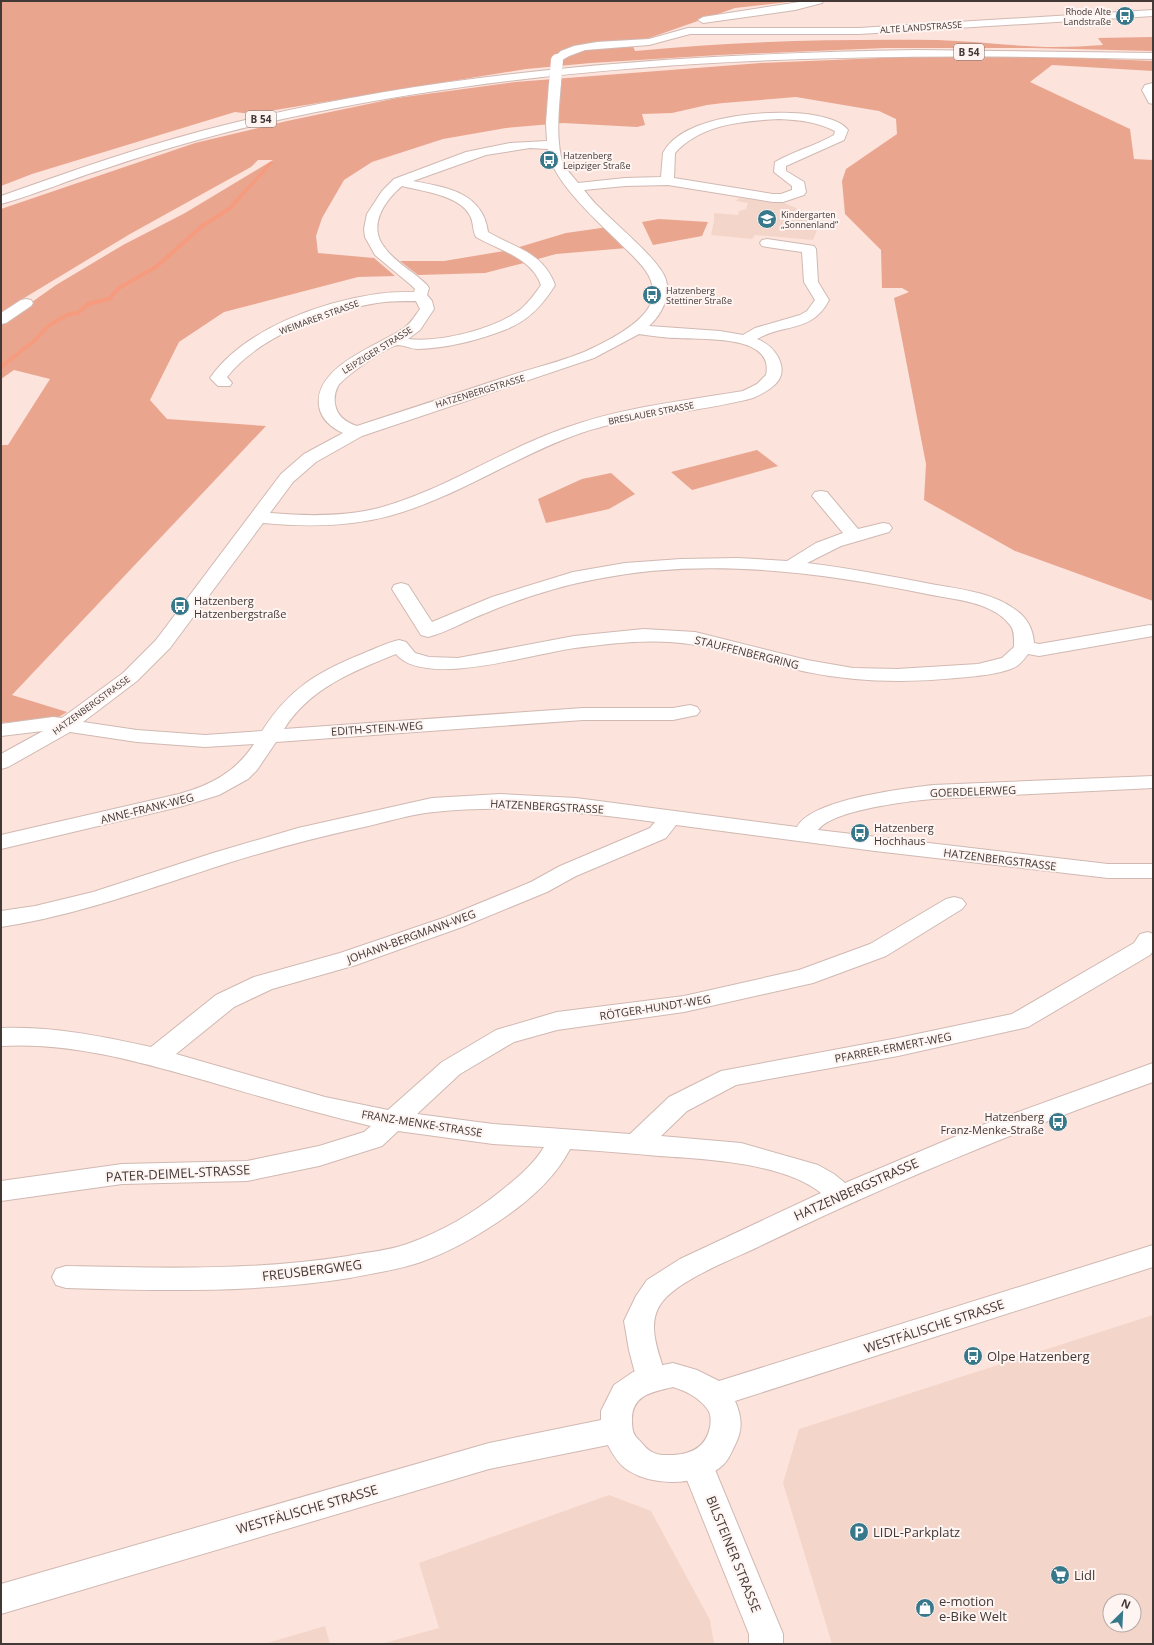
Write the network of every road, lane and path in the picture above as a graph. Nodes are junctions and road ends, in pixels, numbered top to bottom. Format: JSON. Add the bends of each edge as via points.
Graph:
{"nodes":[{"id":1,"x":818,"y":1,"type":"edge"},
{"id":2,"x":1153,"y":13,"type":"edge"},
{"id":3,"x":688,"y":31,"type":"junction"},
{"id":4,"x":1153,"y":56,"type":"edge"},
{"id":5,"x":1153,"y":86,"type":"edge"},
{"id":6,"x":1153,"y":100,"type":"edge"},
{"id":7,"x":553,"y":145,"type":"junction"},
{"id":8,"x":668,"y":181,"type":"junction"},
{"id":9,"x":399,"y":182,"type":"junction"},
{"id":10,"x":574,"y":187,"type":"junction"},
{"id":11,"x":1,"y":200,"type":"edge"},
{"id":12,"x":767,"y":243,"type":"dead end"},
{"id":13,"x":420,"y":296,"type":"junction"},
{"id":14,"x":26,"y":303,"type":"dead end"},
{"id":15,"x":1,"y":320,"type":"edge"},
{"id":16,"x":637,"y":329,"type":"junction"},
{"id":17,"x":746,"y":339,"type":"junction"},
{"id":18,"x":395,"y":340,"type":"junction"},
{"id":19,"x":224,"y":384,"type":"dead end"},
{"id":20,"x":356,"y":432,"type":"junction"},
{"id":21,"x":821,"y":496,"type":"dead end"},
{"id":22,"x":258,"y":517,"type":"junction"},
{"id":23,"x":883,"y":528,"type":"dead end"},
{"id":24,"x":853,"y":534,"type":"junction"},
{"id":25,"x":791,"y":566,"type":"junction"},
{"id":26,"x":401,"y":589,"type":"dead end"},
{"id":27,"x":428,"y":631,"type":"junction"},
{"id":28,"x":1150,"y":631,"type":"dead end"},
{"id":29,"x":399,"y":646,"type":"junction"},
{"id":30,"x":1024,"y":648,"type":"junction"},
{"id":31,"x":690,"y":711,"type":"dead end"},
{"id":32,"x":66,"y":725,"type":"junction"},
{"id":33,"x":1,"y":730,"type":"edge"},
{"id":34,"x":270,"y":735,"type":"junction"},
{"id":35,"x":1,"y":763,"type":"edge"},
{"id":36,"x":1153,"y":782,"type":"edge"},
{"id":37,"x":667,"y":817,"type":"junction"},
{"id":38,"x":805,"y":834,"type":"junction"},
{"id":39,"x":1,"y":842,"type":"edge"},
{"id":40,"x":1153,"y":871,"type":"edge"},
{"id":41,"x":954,"y":904,"type":"dead end"},
{"id":42,"x":1,"y":919,"type":"edge"},
{"id":43,"x":1148,"y":940,"type":"dead end"},
{"id":44,"x":1,"y":1037,"type":"edge"},
{"id":45,"x":155,"y":1057,"type":"junction"},
{"id":46,"x":1153,"y":1072,"type":"edge"},
{"id":47,"x":393,"y":1121,"type":"junction"},
{"id":48,"x":562,"y":1139,"type":"junction"},
{"id":49,"x":636,"y":1144,"type":"junction"},
{"id":50,"x":1,"y":1191,"type":"edge"},
{"id":51,"x":841,"y":1195,"type":"junction"},
{"id":52,"x":1153,"y":1256,"type":"edge"},
{"id":53,"x":66,"y":1277,"type":"dead end"},
{"id":54,"x":652,"y":1377,"type":"junction"},
{"id":55,"x":715,"y":1395,"type":"junction"},
{"id":56,"x":616,"y":1430,"type":"junction"},
{"id":57,"x":697,"y":1465,"type":"junction"},
{"id":58,"x":1,"y":1599,"type":"edge"},
{"id":59,"x":766,"y":1644,"type":"edge"}],
"edges":[{"from":1,"to":3,"type":"street","via":[[795,7],[709,19],[685,28]]},
{"from":2,"to":3,"type":"street","name":"ALTE LANDSTRASSE","via":[[859,31]]},
{"from":3,"to":7,"type":"street","name":"HATZENBERGSTRASSE","bridge":true,"via":[[643,43],[583,47],[565,53],[557,60],[552,123]]},
{"from":4,"to":11,"type":"street","number":"B 54","via":[[1018,52],[835,55],[705,61],[530,74],[384,95],[264,119],[144,152]]},
{"from":5,"to":6,"type":"street","via":[[1148,90]]},
{"from":7,"to":9,"type":"street","name":"LEIPZIGER STRASSE","via":[[522,145],[473,154]]},
{"from":7,"to":10,"type":"street","name":"HATZENBERGSTRASSE","via":[[555,158]]},
{"from":8,"to":8,"type":"street","via":[[668,153],[679,140],[726,121],[774,115],[798,116],[833,122],[842,130],[840,137],[826,146],[789,158],[780,165],[780,172],[799,185],[799,192],[782,198],[725,196]]},
{"from":8,"to":10,"type":"street"},
{"from":9,"to":13,"type":"street","name":"LEIPZIGER STRASSE","via":[[384,195],[369,226],[372,239],[380,253],[414,279],[422,288]]},
{"from":9,"to":18,"type":"street","via":[[464,200],[477,211],[482,226],[481,234],[539,266],[547,276],[548,285],[525,313],[508,324],[435,343],[415,344]]},
{"from":10,"to":16,"type":"street","name":"HATZENBERGSTRASSE","via":[[650,265],[659,280],[659,300],[652,316]]},
{"from":12,"to":17,"type":"street","via":[[808,249],[811,282],[822,300],[820,307],[808,318],[784,327],[762,331]]},
{"from":13,"to":18,"type":"street","name":"LEIPZIGER STRASSE","via":[[425,301],[427,309],[412,330]]},
{"from":13,"to":19,"type":"street","name":"WEIMARER STRASSE","via":[[378,298],[354,303],[289,325],[267,336],[234,359],[218,378]]},
{"from":14,"to":15,"type":"street"},
{"from":16,"to":17,"type":"street","name":"BRESLAUER STRASSE"},
{"from":16,"to":20,"type":"street","name":"HATZENBERGSTRASSE","via":[[589,355]]},
{"from":17,"to":22,"type":"street","name":"BRESLAUER STRASSE","via":[[763,347],[772,357],[775,368],[773,378],[762,388],[747,395],[621,417],[592,425],[552,438],[480,472],[383,512],[314,520]]},
{"from":18,"to":20,"type":"street","name":"LEIPZIGER STRASSE","via":[[340,373],[328,390],[325,404],[331,415],[340,426]]},
{"from":20,"to":22,"type":"street","name":"HATZENBERGSTRASSE","via":[[310,458],[287,478]]},
{"from":21,"to":24,"type":"street"},
{"from":22,"to":32,"type":"street","name":"HATZENBERGSTRASSE","via":[[163,644],[130,678]]},
{"from":23,"to":24,"type":"street"},
{"from":24,"to":25,"type":"street","via":[[807,554]]},
{"from":25,"to":27,"type":"street","via":[[728,563],[674,565],[574,578],[460,615]]},
{"from":25,"to":30,"type":"street","via":[[852,574],[976,598],[996,606],[1016,619],[1024,632]]},
{"from":26,"to":27,"type":"street"},
{"from":27,"to":29,"type":"street"},
{"from":28,"to":30,"type":"street","via":[[1039,650]]},
{"from":29,"to":30,"type":"street","name":"STAUFFENBERGRING","via":[[408,657],[428,663],[458,664],[574,642],[644,635],[695,638],[807,666],[853,674],[897,675],[979,670],[1009,662]]},
{"from":29,"to":34,"type":"street","via":[[339,672],[314,686],[294,701]]},
{"from":31,"to":34,"type":"street","name":"EDITH-STEIN-WEG","via":[[673,714],[583,714]]},
{"from":32,"to":33,"type":"street","name":"EDITH-STEIN-WEG","via":[[53,723]]},
{"from":32,"to":34,"type":"street","name":"EDITH-STEIN-WEG","via":[[137,736],[205,741]]},
{"from":32,"to":35,"type":"street","name":"HATZENBERGSTRASSE"},
{"from":34,"to":39,"type":"street","name":"ANNE-FRANK-WEG","via":[[248,768],[230,782],[213,790],[114,817]]},
{"from":36,"to":38,"type":"street","name":"GOERDELERWEG","via":[[904,795],[846,807],[818,818],[810,824]]},
{"from":37,"to":38,"type":"street","name":"HATZENBERGSTRASSE"},
{"from":37,"to":42,"type":"street","name":"HATZENBERGSTRASSE","via":[[576,805],[500,802],[432,805],[306,833],[98,898],[35,914]]},
{"from":37,"to":45,"type":"street","name":"JOHANN-BERGMANN-WEG","via":[[666,823],[658,833],[454,922],[356,956],[263,983],[225,1001]]},
{"from":38,"to":40,"type":"street","name":"HATZENBERGSTRASSE","via":[[1100,870]]},
{"from":41,"to":47,"type":"street","name":"RÖTGER-HUNDT-WEG","via":[[878,950],[804,977],[684,1004],[557,1021],[505,1036],[451,1068]]},
{"from":43,"to":49,"type":"street","name":"PFARRER-ERMERT-WEG","via":[[1142,949],[1019,1021],[898,1047],[730,1077],[678,1104]]},
{"from":44,"to":45,"type":"street","name":"FRANZ-MENKE-STRASSE","via":[[20,1036],[88,1042]]},
{"from":45,"to":47,"type":"street","name":"FRANZ-MENKE-STRASSE","via":[[325,1106]]},
{"from":46,"to":51,"type":"street","name":"HATZENBERGSTRASSE","via":[[1005,1126]]},
{"from":47,"to":48,"type":"street","name":"FRANZ-MENKE-STRASSE","via":[[493,1134]]},
{"from":47,"to":50,"type":"street","name":"PATER-DEIMEL-STRASSE","via":[[373,1139],[319,1156],[247,1171],[122,1174]]},
{"from":48,"to":49,"type":"street","name":"FRANZ-MENKE-STRASSE"},
{"from":48,"to":53,"type":"street","name":"FREUSBERGWEG","via":[[551,1159],[525,1188],[466,1229],[411,1254],[331,1270],[238,1278],[159,1280]]},
{"from":49,"to":51,"type":"street","name":"FRANZ-MENKE-STRASSE","via":[[741,1153],[808,1172]]},
{"from":51,"to":54,"type":"street","name":"HATZENBERGSTRASSE","via":[[674,1276],[651,1294],[639,1320],[643,1347]]},
{"from":52,"to":55,"type":"street","name":"WESTFÄLISCHE STRASSE"},
{"from":54,"to":55,"type":"street","via":[[673,1375],[689,1378]]},
{"from":54,"to":56,"type":"street","via":[[628,1390],[619,1402],[615,1416]]},
{"from":55,"to":57,"type":"street","via":[[724,1409],[727,1426],[723,1442],[712,1455]]},
{"from":56,"to":57,"type":"street","via":[[622,1444],[632,1456],[647,1464],[669,1469]]},
{"from":56,"to":58,"type":"street","name":"WESTFÄLISCHE STRASSE","via":[[489,1456]]},
{"from":57,"to":59,"type":"street","name":"BILSTEINER STRASSE","via":[[766,1634]]}]}
